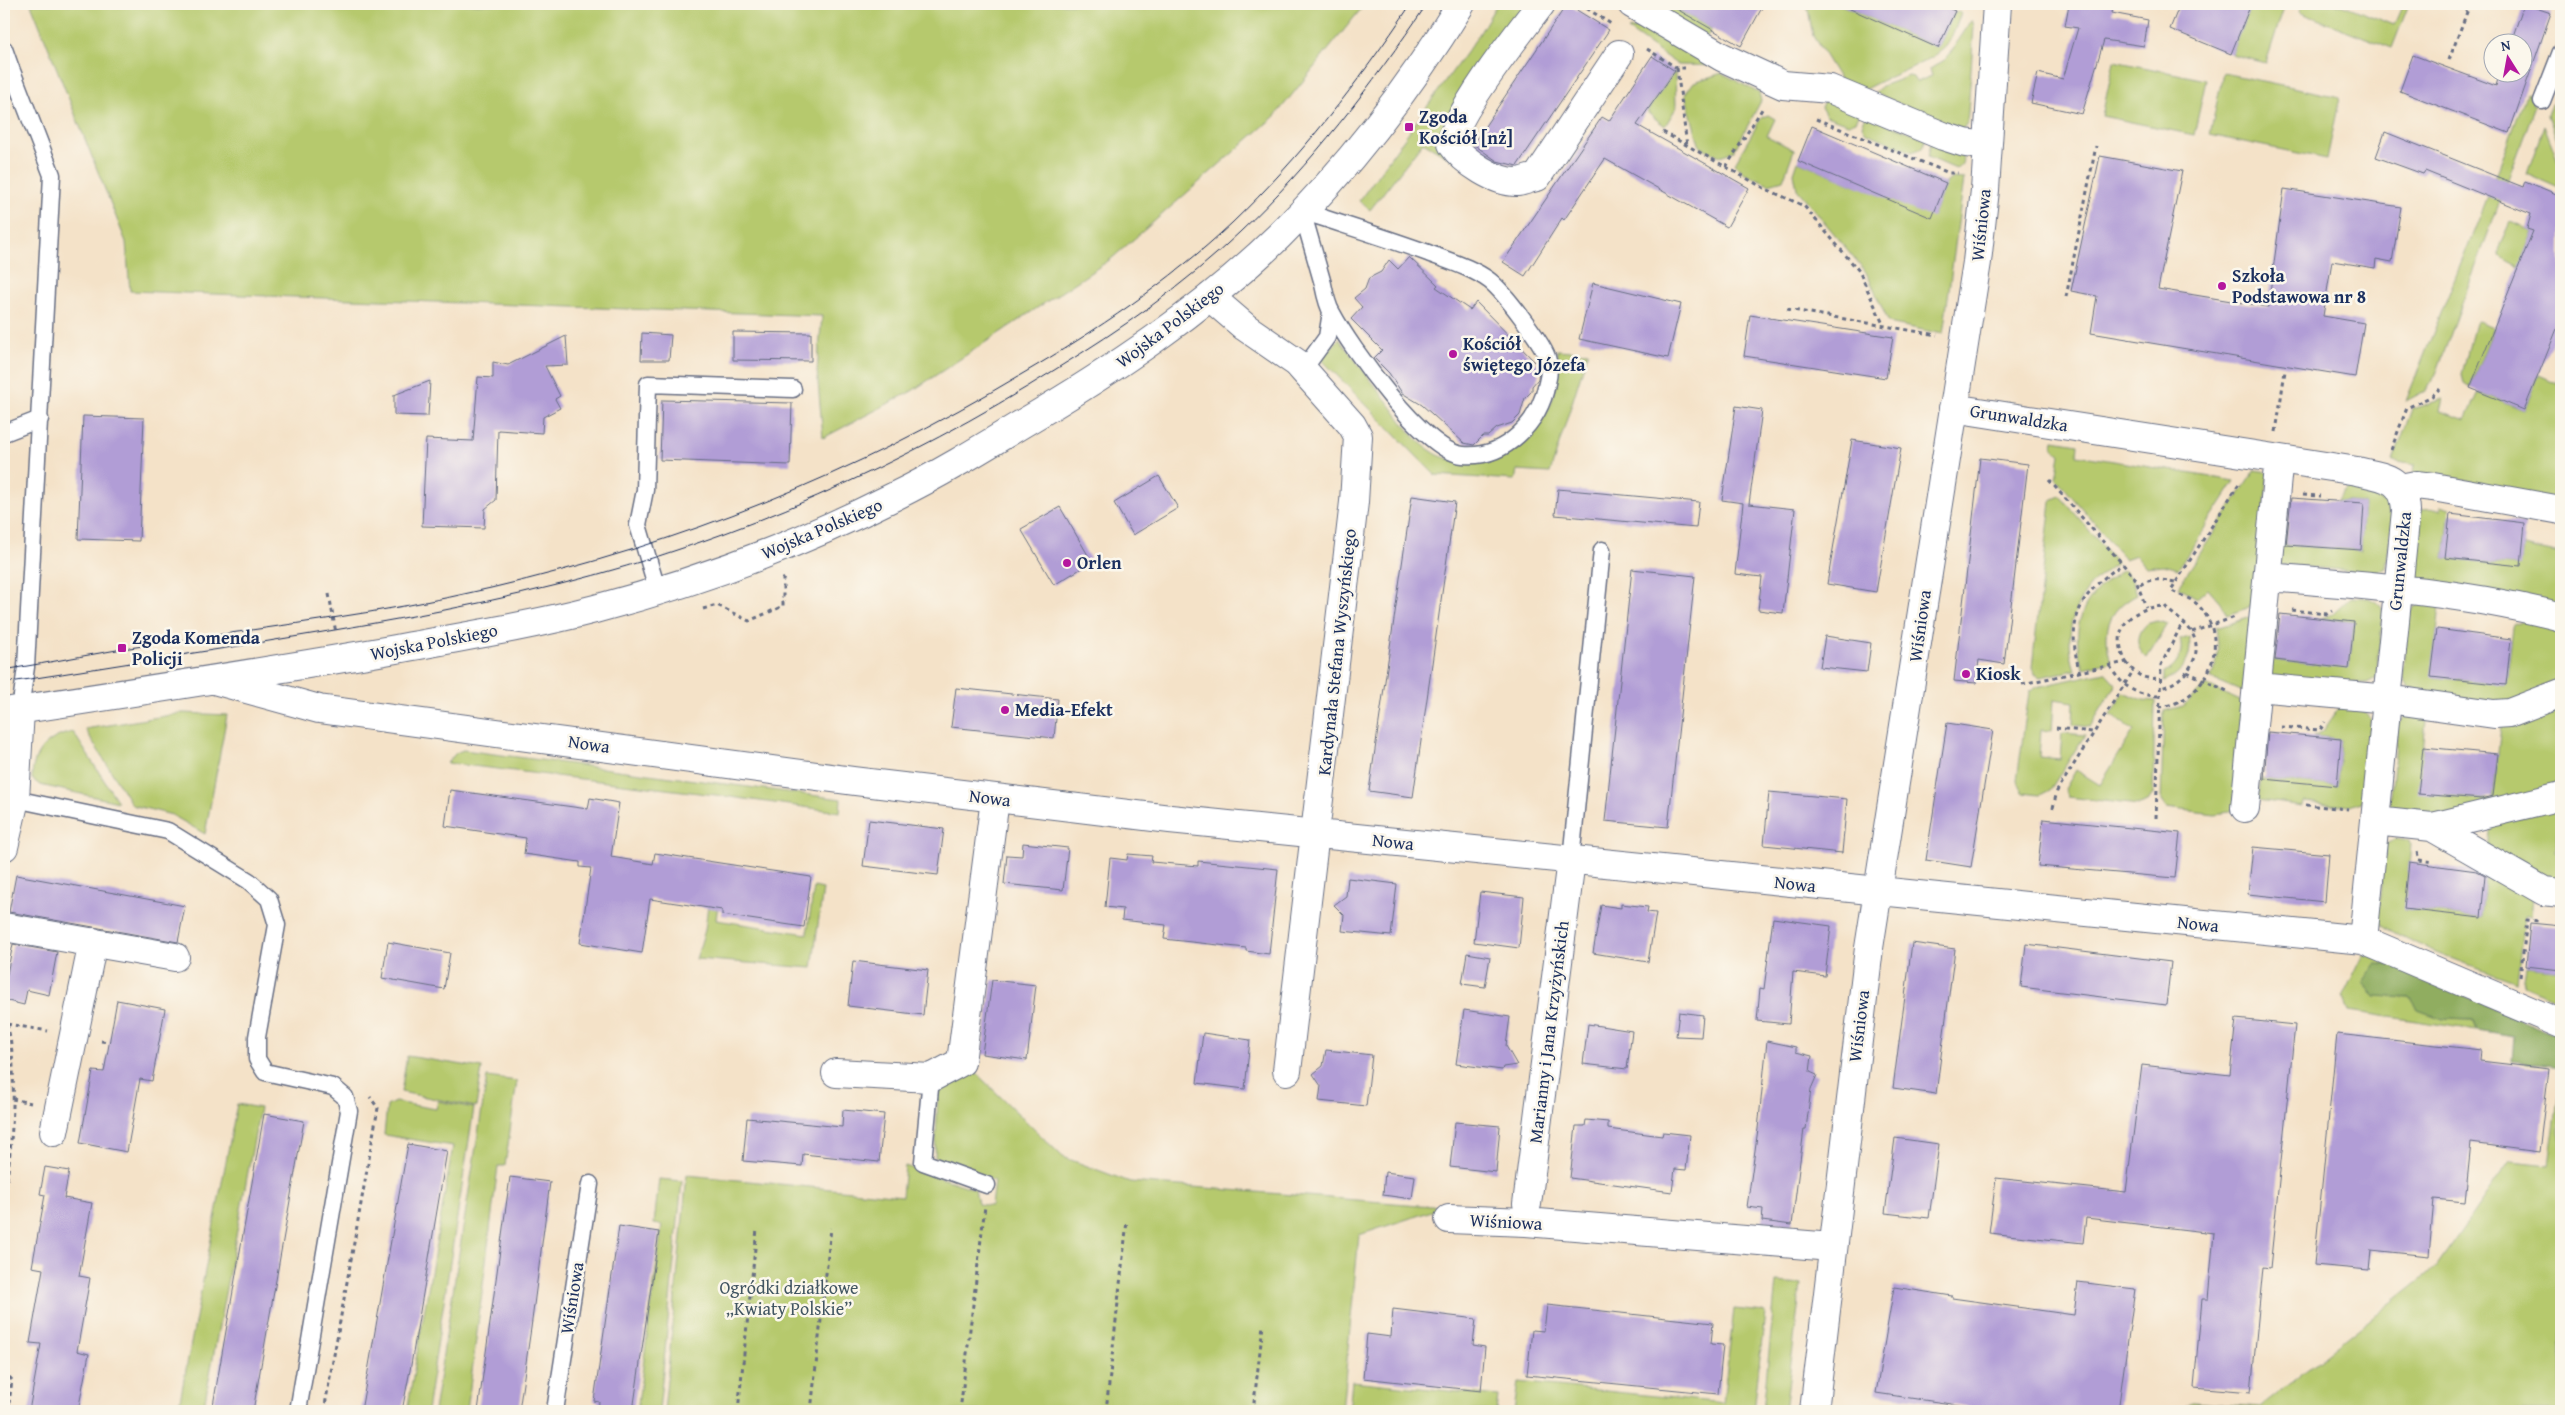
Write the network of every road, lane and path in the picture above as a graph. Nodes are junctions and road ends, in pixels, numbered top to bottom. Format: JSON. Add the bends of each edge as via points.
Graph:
{"nodes":[{"id":1,"x":1461,"y":4,"type":"edge"},
{"id":2,"x":1541,"y":4,"type":"edge"},
{"id":3,"x":1632,"y":4,"type":"edge"},
{"id":4,"x":1995,"y":4,"type":"edge"},
{"id":5,"x":2470,"y":4,"type":"edge"},
{"id":6,"x":4,"y":49,"type":"edge"},
{"id":7,"x":2561,"y":52,"type":"edge"},
{"id":8,"x":1619,"y":54,"type":"dead end"},
{"id":9,"x":2449,"y":60,"type":"dead end"},
{"id":10,"x":7,"y":67,"type":"edge"},
{"id":11,"x":1677,"y":68,"type":"dead end"},
{"id":12,"x":1778,"y":82,"type":"junction"},
{"id":13,"x":2542,"y":101,"type":"dead end"},
{"id":14,"x":1816,"y":119,"type":"dead end"},
{"id":15,"x":1663,"y":132,"type":"dead end"},
{"id":16,"x":1688,"y":146,"type":"junction"},
{"id":17,"x":1987,"y":146,"type":"junction"},
{"id":18,"x":2096,"y":146,"type":"dead end"},
{"id":19,"x":1726,"y":167,"type":"junction"},
{"id":20,"x":1963,"y":172,"type":"dead end"},
{"id":21,"x":1302,"y":212,"type":"junction"},
{"id":22,"x":1210,"y":297,"type":"junction"},
{"id":23,"x":2066,"y":297,"type":"dead end"},
{"id":24,"x":1787,"y":309,"type":"dead end"},
{"id":25,"x":1331,"y":312,"type":"junction"},
{"id":26,"x":1884,"y":326,"type":"junction"},
{"id":27,"x":1940,"y":336,"type":"dead end"},
{"id":28,"x":1303,"y":370,"type":"junction"},
{"id":29,"x":2285,"y":371,"type":"dead end"},
{"id":30,"x":2440,"y":388,"type":"dead end"},
{"id":31,"x":793,"y":389,"type":"dead end"},
{"id":32,"x":1953,"y":408,"type":"junction"},
{"id":33,"x":40,"y":419,"type":"junction"},
{"id":34,"x":2277,"y":426,"type":"dead end"},
{"id":35,"x":4,"y":433,"type":"edge"},
{"id":36,"x":2390,"y":451,"type":"dead end"},
{"id":37,"x":2278,"y":468,"type":"dead end"},
{"id":38,"x":2049,"y":480,"type":"dead end"},
{"id":39,"x":2400,"y":488,"type":"junction"},
{"id":40,"x":2561,"y":510,"type":"edge"},
{"id":41,"x":1602,"y":550,"type":"dead end"},
{"id":42,"x":2124,"y":564,"type":"junction"},
{"id":43,"x":2268,"y":577,"type":"junction"},
{"id":44,"x":2175,"y":582,"type":"dead end"},
{"id":45,"x":2140,"y":585,"type":"junction"},
{"id":46,"x":2397,"y":588,"type":"junction"},
{"id":47,"x":2171,"y":590,"type":"dead end"},
{"id":48,"x":658,"y":592,"type":"junction"},
{"id":49,"x":329,"y":594,"type":"dead end"},
{"id":50,"x":2335,"y":606,"type":"dead end"},
{"id":51,"x":2146,"y":607,"type":"junction"},
{"id":52,"x":2265,"y":607,"type":"junction"},
{"id":53,"x":2561,"y":617,"type":"edge"},
{"id":54,"x":2182,"y":624,"type":"junction"},
{"id":55,"x":2210,"y":625,"type":"junction"},
{"id":56,"x":2192,"y":632,"type":"junction"},
{"id":57,"x":337,"y":638,"type":"dead end"},
{"id":58,"x":2126,"y":662,"type":"junction"},
{"id":59,"x":2110,"y":666,"type":"junction"},
{"id":60,"x":2133,"y":671,"type":"junction"},
{"id":61,"x":2187,"y":672,"type":"junction"},
{"id":62,"x":2080,"y":673,"type":"junction"},
{"id":63,"x":2160,"y":678,"type":"junction"},
{"id":64,"x":214,"y":680,"type":"junction"},
{"id":65,"x":2204,"y":680,"type":"junction"},
{"id":66,"x":2022,"y":684,"type":"dead end"},
{"id":67,"x":2123,"y":684,"type":"junction"},
{"id":68,"x":2160,"y":688,"type":"junction"},
{"id":69,"x":2561,"y":693,"type":"edge"},
{"id":70,"x":2160,"y":696,"type":"junction"},
{"id":71,"x":2388,"y":699,"type":"junction"},
{"id":72,"x":2255,"y":705,"type":"junction"},
{"id":73,"x":2160,"y":707,"type":"junction"},
{"id":74,"x":12,"y":711,"type":"edge"},
{"id":75,"x":2330,"y":716,"type":"dead end"},
{"id":76,"x":2056,"y":728,"type":"dead end"},
{"id":77,"x":2093,"y":732,"type":"junction"},
{"id":78,"x":2561,"y":796,"type":"edge"},
{"id":79,"x":15,"y":799,"type":"junction"},
{"id":80,"x":995,"y":799,"type":"junction"},
{"id":81,"x":2306,"y":805,"type":"dead end"},
{"id":82,"x":2053,"y":808,"type":"dead end"},
{"id":83,"x":2245,"y":808,"type":"dead end"},
{"id":84,"x":2365,"y":815,"type":"junction"},
{"id":85,"x":2156,"y":818,"type":"dead end"},
{"id":86,"x":1316,"y":834,"type":"junction"},
{"id":87,"x":2424,"y":836,"type":"junction"},
{"id":88,"x":4,"y":847,"type":"edge"},
{"id":89,"x":1570,"y":860,"type":"junction"},
{"id":90,"x":2436,"y":862,"type":"dead end"},
{"id":91,"x":1877,"y":892,"type":"junction"},
{"id":92,"x":2561,"y":894,"type":"edge"},
{"id":93,"x":2544,"y":922,"type":"dead end"},
{"id":94,"x":4,"y":927,"type":"edge"},
{"id":95,"x":2363,"y":940,"type":"junction"},
{"id":96,"x":93,"y":942,"type":"junction"},
{"id":97,"x":175,"y":957,"type":"dead end"},
{"id":98,"x":2519,"y":987,"type":"dead end"},
{"id":99,"x":4,"y":1017,"type":"edge"},
{"id":100,"x":2561,"y":1024,"type":"edge"},
{"id":101,"x":1287,"y":1071,"type":"dead end"},
{"id":102,"x":836,"y":1072,"type":"dead end"},
{"id":103,"x":932,"y":1078,"type":"junction"},
{"id":104,"x":54,"y":1132,"type":"dead end"},
{"id":105,"x":590,"y":1184,"type":"dead end"},
{"id":106,"x":987,"y":1185,"type":"joint"},
{"id":107,"x":4,"y":1199,"type":"edge"},
{"id":108,"x":1527,"y":1204,"type":"dead end"},
{"id":109,"x":1449,"y":1219,"type":"dead end"},
{"id":110,"x":1127,"y":1221,"type":"dead end"},
{"id":111,"x":831,"y":1228,"type":"dead end"},
{"id":112,"x":757,"y":1230,"type":"dead end"},
{"id":113,"x":1832,"y":1247,"type":"junction"},
{"id":114,"x":1263,"y":1325,"type":"dead end"},
{"id":115,"x":4,"y":1371,"type":"edge"},
{"id":116,"x":8,"y":1411,"type":"edge"},
{"id":117,"x":298,"y":1411,"type":"edge"},
{"id":118,"x":555,"y":1411,"type":"edge"},
{"id":119,"x":738,"y":1411,"type":"edge"},
{"id":120,"x":811,"y":1411,"type":"edge"},
{"id":121,"x":960,"y":1411,"type":"edge"},
{"id":122,"x":1106,"y":1411,"type":"edge"},
{"id":123,"x":1253,"y":1411,"type":"edge"},
{"id":124,"x":1814,"y":1411,"type":"edge"}],
"edges":[{"from":1,"to":21,"type":"street","name":"Wojska Polskiego","via":[[1348,162]]},
{"from":2,"to":8,"type":"street","via":[[1455,127],[1452,144],[1467,160],[1501,180],[1518,182],[1537,176]]},
{"from":3,"to":12,"type":"street","via":[[1722,57]]},
{"from":4,"to":17,"type":"street","name":"Wiśniowa"},
{"from":5,"to":9,"type":"path"},
{"from":6,"to":10,"type":"lane"},
{"from":7,"to":13,"type":"lane"},
{"from":10,"to":33,"type":"lane","via":[[52,175]]},
{"from":11,"to":16,"type":"path"},
{"from":12,"to":17,"type":"street","via":[[1830,89],[1965,144]]},
{"from":12,"to":19,"type":"path"},
{"from":14,"to":20,"type":"path","via":[[1949,173]]},
{"from":15,"to":16,"type":"path"},
{"from":16,"to":19,"type":"path"},
{"from":17,"to":32,"type":"street","name":"Wiśniowa","via":[[1977,262]]},
{"from":18,"to":23,"type":"path"},
{"from":19,"to":26,"type":"path","via":[[1804,206],[1859,271]]},
{"from":21,"to":22,"type":"street","name":"Wojska Polskiego"},
{"from":21,"to":25,"type":"lane"},
{"from":21,"to":25,"type":"lane","via":[[1452,262],[1490,282],[1530,330],[1547,357],[1546,391],[1522,433],[1504,446],[1482,454],[1462,455],[1442,447],[1427,435],[1382,387]]},
{"from":22,"to":28,"type":"street","name":"Kardynała Stefana Wyszyńskiego"},
{"from":22,"to":48,"type":"street","name":"Wojska Polskiego","via":[[1139,351],[1066,398],[894,497],[744,562]]},
{"from":24,"to":26,"type":"path"},
{"from":25,"to":28,"type":"lane","via":[[1327,337]]},
{"from":26,"to":27,"type":"path"},
{"from":28,"to":86,"type":"street","name":"Kardynała Stefana Wyszyńskiego","via":[[1343,413],[1358,436],[1353,512]]},
{"from":29,"to":34,"type":"path"},
{"from":30,"to":36,"type":"path","via":[[2432,396],[2406,408]]},
{"from":31,"to":48,"type":"lane","via":[[648,384],[644,490],[638,525]]},
{"from":32,"to":39,"type":"street","name":"Grunwaldzka","via":[[2357,471],[2382,476]]},
{"from":32,"to":91,"type":"street","name":"Wiśniowa"},
{"from":33,"to":35,"type":"lane"},
{"from":33,"to":74,"type":"lane","via":[[26,667]]},
{"from":37,"to":43,"type":"street"},
{"from":38,"to":42,"type":"path"},
{"from":39,"to":40,"type":"street","via":[[2416,485],[2433,487]]},
{"from":39,"to":46,"type":"street","name":"Grunwaldzka","via":[[2406,498],[2406,511]]},
{"from":41,"to":89,"type":"lane"},
{"from":42,"to":45,"type":"path"},
{"from":42,"to":62,"type":"path","via":[[2094,585],[2081,604],[2073,645]]},
{"from":43,"to":46,"type":"street"},
{"from":43,"to":52,"type":"street"},
{"from":44,"to":45,"type":"path","via":[[2158,579],[2147,580]]},
{"from":45,"to":51,"type":"path"},
{"from":46,"to":53,"type":"street","via":[[2524,607]]},
{"from":46,"to":71,"type":"street","name":"Grunwaldzka"},
{"from":47,"to":55,"type":"path","via":[[2198,604]]},
{"from":48,"to":64,"type":"street","name":"Wojska Polskiego","via":[[526,625]]},
{"from":49,"to":57,"type":"path"},
{"from":50,"to":52,"type":"path","via":[[2327,614]]},
{"from":51,"to":54,"type":"path","via":[[2165,606]]},
{"from":51,"to":58,"type":"path","via":[[2129,617],[2120,634],[2120,650]]},
{"from":52,"to":55,"type":"path"},
{"from":52,"to":72,"type":"street"},
{"from":54,"to":56,"type":"path"},
{"from":54,"to":63,"type":"path","via":[[2160,665]]},
{"from":55,"to":56,"type":"path"},
{"from":55,"to":65,"type":"path","via":[[2214,656]]},
{"from":56,"to":61,"type":"path","via":[[2196,648]]},
{"from":58,"to":59,"type":"path"},
{"from":58,"to":60,"type":"path"},
{"from":59,"to":62,"type":"path"},
{"from":59,"to":67,"type":"path"},
{"from":60,"to":63,"type":"path","via":[[2148,679]]},
{"from":60,"to":67,"type":"path"},
{"from":61,"to":65,"type":"path"},
{"from":61,"to":68,"type":"path","via":[[2174,684]]},
{"from":62,"to":66,"type":"path"},
{"from":63,"to":68,"type":"path"},
{"from":64,"to":74,"type":"street","name":"Wojska Polskiego"},
{"from":64,"to":80,"type":"street","name":"Nowa","via":[[319,709]]},
{"from":65,"to":72,"type":"path"},
{"from":65,"to":73,"type":"path","via":[[2186,699]]},
{"from":67,"to":70,"type":"path","via":[[2139,694]]},
{"from":67,"to":77,"type":"path"},
{"from":68,"to":70,"type":"path"},
{"from":69,"to":71,"type":"street","via":[[2509,713],[2494,714]]},
{"from":70,"to":73,"type":"path"},
{"from":71,"to":72,"type":"street"},
{"from":71,"to":84,"type":"street","name":"Grunwaldzka"},
{"from":72,"to":75,"type":"path","via":[[2320,730]]},
{"from":72,"to":83,"type":"street"},
{"from":73,"to":85,"type":"path"},
{"from":74,"to":79,"type":"street"},
{"from":76,"to":77,"type":"path"},
{"from":77,"to":82,"type":"path","via":[[2057,791]]},
{"from":78,"to":87,"type":"street"},
{"from":79,"to":88,"type":"street"},
{"from":79,"to":117,"type":"lane","via":[[168,831],[250,881],[269,899],[277,925],[257,1037],[257,1059],[265,1072],[332,1088],[345,1097],[349,1111]]},
{"from":80,"to":86,"type":"street","name":"Nowa"},
{"from":80,"to":103,"type":"street","via":[[962,1062]]},
{"from":81,"to":84,"type":"path"},
{"from":84,"to":87,"type":"street"},
{"from":84,"to":95,"type":"street","name":"Grunwaldzka"},
{"from":86,"to":89,"type":"street","name":"Nowa"},
{"from":86,"to":101,"type":"street","name":"Kardynała Stefana Wyszyńskiego"},
{"from":87,"to":90,"type":"path","via":[[2419,860]]},
{"from":87,"to":92,"type":"street","via":[[2544,891]]},
{"from":89,"to":91,"type":"street","name":"Nowa"},
{"from":89,"to":108,"type":"street","name":"Marianny i Jana Krzyżyńskich"},
{"from":91,"to":95,"type":"street","name":"Nowa"},
{"from":91,"to":113,"type":"street","name":"Wiśniowa"},
{"from":93,"to":98,"type":"path","via":[[2527,920]]},
{"from":94,"to":96,"type":"street"},
{"from":95,"to":100,"type":"street","name":"Nowa"},
{"from":96,"to":97,"type":"street"},
{"from":96,"to":104,"type":"street"},
{"from":99,"to":107,"type":"path","via":[[10,1042],[12,1088],[11,1155]]},
{"from":102,"to":103,"type":"street"},
{"from":103,"to":106,"type":"lane","via":[[923,1162]]},
{"from":105,"to":118,"type":"lane","name":"Wiśniowa"},
{"from":106,"to":121,"type":"path"},
{"from":109,"to":113,"type":"street","name":"Wiśniowa","via":[[1526,1222]]},
{"from":110,"to":122,"type":"path"},
{"from":111,"to":120,"type":"path"},
{"from":112,"to":119,"type":"path"},
{"from":113,"to":124,"type":"street","name":"Wiśniowa"},
{"from":114,"to":123,"type":"path"},
{"from":115,"to":116,"type":"path","via":[[12,1380]]}]}
